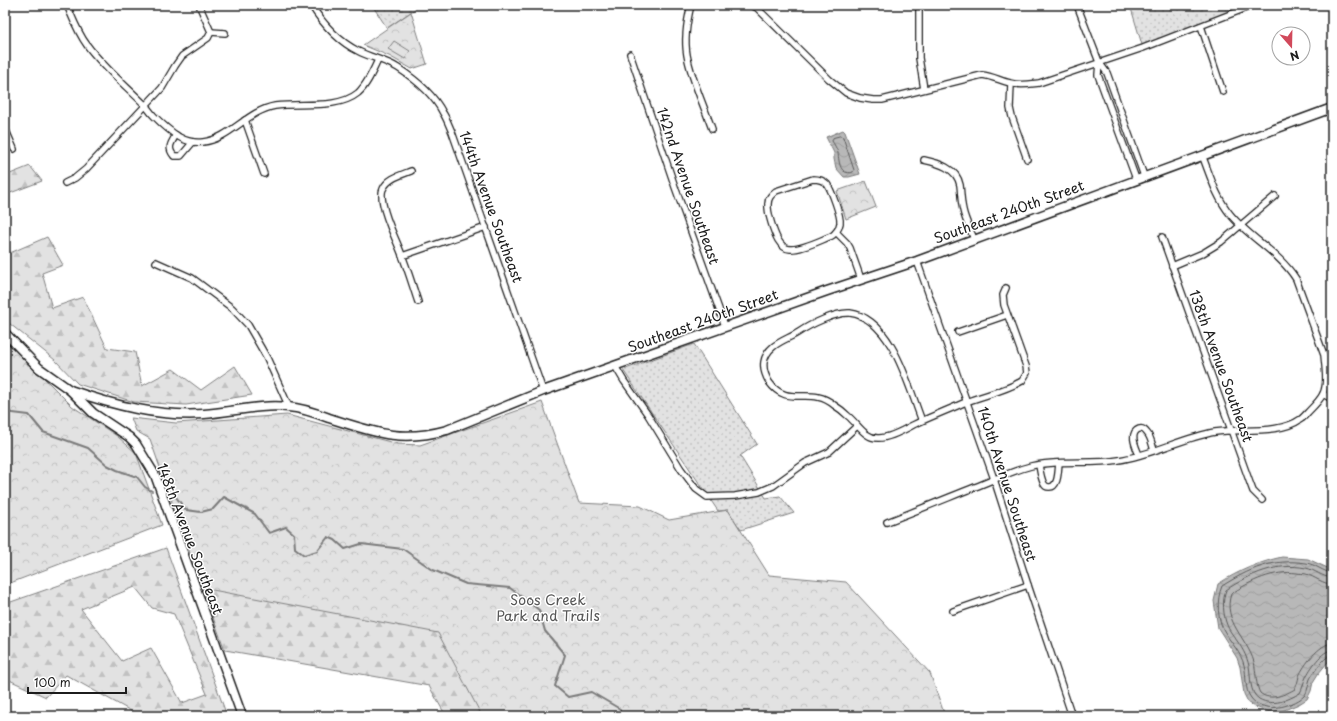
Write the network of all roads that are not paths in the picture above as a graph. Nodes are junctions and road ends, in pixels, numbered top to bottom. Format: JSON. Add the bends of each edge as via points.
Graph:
{"nodes":[{"id":1,"x":67,"y":5,"type":"edge"},
{"id":2,"x":199,"y":5,"type":"edge"},
{"id":3,"x":311,"y":5,"type":"edge"},
{"id":4,"x":691,"y":5,"type":"edge"},
{"id":5,"x":919,"y":5,"type":"edge"},
{"id":6,"x":1077,"y":5,"type":"edge"},
{"id":7,"x":1254,"y":5,"type":"edge"},
{"id":8,"x":756,"y":6,"type":"edge"},
{"id":9,"x":1201,"y":26,"type":"junction"},
{"id":10,"x":211,"y":32,"type":"junction"},
{"id":11,"x":225,"y":33,"type":"dead end"},
{"id":12,"x":630,"y":54,"type":"dead end"},
{"id":13,"x":378,"y":60,"type":"junction"},
{"id":14,"x":1098,"y":62,"type":"junction"},
{"id":15,"x":1011,"y":84,"type":"junction"},
{"id":16,"x":924,"y":89,"type":"junction"},
{"id":17,"x":1223,"y":92,"type":"dead end"},
{"id":18,"x":146,"y":106,"type":"junction"},
{"id":19,"x":1332,"y":108,"type":"edge"},
{"id":20,"x":245,"y":120,"type":"junction"},
{"id":21,"x":5,"y":128,"type":"edge"},
{"id":22,"x":712,"y":129,"type":"dead end"},
{"id":23,"x":176,"y":135,"type":"junction"},
{"id":24,"x":193,"y":142,"type":"junction"},
{"id":25,"x":14,"y":149,"type":"dead end"},
{"id":26,"x":1202,"y":155,"type":"junction"},
{"id":27,"x":1027,"y":159,"type":"dead end"},
{"id":28,"x":924,"y":160,"type":"dead end"},
{"id":29,"x":411,"y":171,"type":"dead end"},
{"id":30,"x":264,"y":174,"type":"dead end"},
{"id":31,"x":1140,"y":178,"type":"junction"},
{"id":32,"x":64,"y":183,"type":"dead end"},
{"id":33,"x":1275,"y":196,"type":"dead end"},
{"id":34,"x":1240,"y":225,"type":"junction"},
{"id":35,"x":486,"y":227,"type":"junction"},
{"id":36,"x":836,"y":232,"type":"junction"},
{"id":37,"x":1162,"y":237,"type":"dead end"},
{"id":38,"x":974,"y":239,"type":"junction"},
{"id":39,"x":402,"y":256,"type":"junction"},
{"id":40,"x":917,"y":260,"type":"junction"},
{"id":41,"x":156,"y":262,"type":"dead end"},
{"id":42,"x":1172,"y":266,"type":"junction"},
{"id":43,"x":861,"y":279,"type":"junction"},
{"id":44,"x":1006,"y":288,"type":"dead end"},
{"id":45,"x":418,"y":302,"type":"dead end"},
{"id":46,"x":1007,"y":315,"type":"junction"},
{"id":47,"x":725,"y":326,"type":"junction"},
{"id":48,"x":958,"y":332,"type":"dead end"},
{"id":49,"x":5,"y":334,"type":"edge"},
{"id":50,"x":615,"y":366,"type":"junction"},
{"id":51,"x":70,"y":390,"type":"junction"},
{"id":52,"x":543,"y":391,"type":"junction"},
{"id":53,"x":1323,"y":394,"type":"junction"},
{"id":54,"x":1332,"y":399,"type":"edge"},
{"id":55,"x":967,"y":402,"type":"junction"},
{"id":56,"x":289,"y":407,"type":"junction"},
{"id":57,"x":922,"y":421,"type":"junction"},
{"id":58,"x":857,"y":426,"type":"junction"},
{"id":59,"x":1232,"y":430,"type":"junction"},
{"id":60,"x":1154,"y":450,"type":"junction"},
{"id":61,"x":1139,"y":455,"type":"junction"},
{"id":62,"x":1059,"y":463,"type":"junction"},
{"id":63,"x":1039,"y":465,"type":"junction"},
{"id":64,"x":994,"y":480,"type":"junction"},
{"id":65,"x":1262,"y":500,"type":"dead end"},
{"id":66,"x":887,"y":522,"type":"dead end"},
{"id":67,"x":1028,"y":585,"type":"junction"},
{"id":68,"x":952,"y":611,"type":"dead end"},
{"id":69,"x":242,"y":716,"type":"edge"},
{"id":70,"x":1072,"y":716,"type":"edge"}],
"edges":[{"from":1,"to":18,"type":"street","via":[[87,45]]},
{"from":2,"to":10,"type":"street"},
{"from":3,"to":13,"type":"street","name":"144th Avenue Southeast","via":[[317,15],[343,42]]},
{"from":4,"to":22,"type":"street","via":[[686,36],[687,54]]},
{"from":5,"to":16,"type":"street","via":[[919,58]]},
{"from":6,"to":14,"type":"street"},
{"from":7,"to":9,"type":"street"},
{"from":8,"to":16,"type":"street","via":[[846,93],[860,98],[882,100]]},
{"from":9,"to":14,"type":"street"},
{"from":9,"to":17,"type":"street"},
{"from":10,"to":11,"type":"street"},
{"from":10,"to":18,"type":"street","via":[[208,38],[182,56],[162,88]]},
{"from":12,"to":47,"type":"street","name":"142nd Avenue Southeast"},
{"from":13,"to":20,"type":"street","via":[[366,83],[348,99],[275,106],[253,114]]},
{"from":13,"to":35,"type":"street","name":"144th Avenue Southeast","via":[[398,68],[417,82],[443,112]]},
{"from":14,"to":15,"type":"street","via":[[1039,83]]},
{"from":14,"to":31,"type":"street","via":[[1098,75]]},
{"from":14,"to":31,"type":"street","via":[[1107,73]]},
{"from":15,"to":16,"type":"street","via":[[982,75]]},
{"from":15,"to":27,"type":"street","via":[[1010,108]]},
{"from":18,"to":23,"type":"street","via":[[153,116]]},
{"from":18,"to":32,"type":"street","via":[[86,169]]},
{"from":19,"to":26,"type":"main road","name":"Southeast 240th Street"},
{"from":20,"to":24,"type":"street","via":[[213,140]]},
{"from":20,"to":30,"type":"street"},
{"from":21,"to":25,"type":"street"},
{"from":23,"to":24,"type":"street"},
{"from":23,"to":24,"type":"street","via":[[170,146],[174,156],[181,156]]},
{"from":26,"to":31,"type":"main road","name":"Southeast 240th Street"},
{"from":26,"to":34,"type":"street","via":[[1221,201]]},
{"from":28,"to":38,"type":"street","via":[[944,166],[958,180],[962,209]]},
{"from":29,"to":39,"type":"street","via":[[390,181],[383,189],[382,196],[386,215]]},
{"from":31,"to":38,"type":"main road","name":"Southeast 240th Street"},
{"from":33,"to":34,"type":"street"},
{"from":34,"to":42,"type":"street","via":[[1203,254]]},
{"from":34,"to":53,"type":"street","via":[[1280,259],[1296,279],[1324,355]]},
{"from":35,"to":39,"type":"street"},
{"from":35,"to":52,"type":"street","name":"144th Avenue Southeast"},
{"from":36,"to":36,"type":"street","via":[[840,219],[830,188],[818,178],[776,191],[771,195],[768,210],[770,218],[778,240],[785,248],[797,249],[830,237]]},
{"from":36,"to":43,"type":"street","via":[[847,242]]},
{"from":37,"to":42,"type":"street","name":"138th Avenue Southeast"},
{"from":38,"to":40,"type":"main road","name":"Southeast 240th Street"},
{"from":39,"to":45,"type":"street"},
{"from":40,"to":43,"type":"main road","name":"Southeast 240th Street"},
{"from":40,"to":55,"type":"street","name":"140th Avenue Southeast"},
{"from":41,"to":56,"type":"street","via":[[192,278],[232,308],[248,325],[267,358]]},
{"from":42,"to":59,"type":"street","name":"138th Avenue Southeast"},
{"from":43,"to":47,"type":"main road","name":"Southeast 240th Street"},
{"from":44,"to":46,"type":"street","via":[[1003,295]]},
{"from":46,"to":48,"type":"street"},
{"from":46,"to":55,"type":"street","via":[[1026,366],[1025,377],[1018,384]]},
{"from":47,"to":50,"type":"main road","name":"Southeast 240th Street"},
{"from":49,"to":51,"type":"main road","name":"148th Avenue Southeast","via":[[39,368]]},
{"from":50,"to":52,"type":"main road","name":"Southeast 240th Street"},
{"from":50,"to":58,"type":"street","via":[[681,469],[696,489],[707,497],[719,498],[759,492],[773,486],[805,463],[829,452]]},
{"from":51,"to":56,"type":"main road","name":"Southeast 240th Street","via":[[119,405],[164,413],[202,414],[251,408]]},
{"from":51,"to":69,"type":"main road","name":"148th Avenue Southeast","via":[[93,413],[129,437],[155,475]]},
{"from":52,"to":56,"type":"main road","name":"Southeast 240th Street","via":[[447,430],[410,437],[380,434]]},
{"from":53,"to":54,"type":"street"},
{"from":53,"to":59,"type":"street","via":[[1301,419],[1288,426]]},
{"from":55,"to":57,"type":"street"},
{"from":55,"to":64,"type":"street","name":"140th Avenue Southeast"},
{"from":57,"to":58,"type":"street","via":[[882,438],[867,435]]},
{"from":57,"to":58,"type":"street","via":[[891,345],[874,324],[856,314],[838,314],[810,325],[775,344],[764,362],[766,378],[774,388],[788,396],[812,395],[823,398],[850,417]]},
{"from":59,"to":60,"type":"street","via":[[1214,432]]},
{"from":59,"to":65,"type":"street","name":"138th Avenue Southeast","via":[[1250,483]]},
{"from":60,"to":61,"type":"street"},
{"from":60,"to":61,"type":"street","via":[[1146,431],[1138,429],[1134,441]]},
{"from":61,"to":62,"type":"street","via":[[1120,460]]},
{"from":62,"to":63,"type":"street"},
{"from":62,"to":63,"type":"street","via":[[1057,478],[1052,487],[1044,485]]},
{"from":63,"to":64,"type":"street"},
{"from":64,"to":66,"type":"street"},
{"from":64,"to":67,"type":"street","name":"140th Avenue Southeast"},
{"from":67,"to":68,"type":"street"},
{"from":67,"to":70,"type":"street","name":"140th Avenue Southeast"}]}
